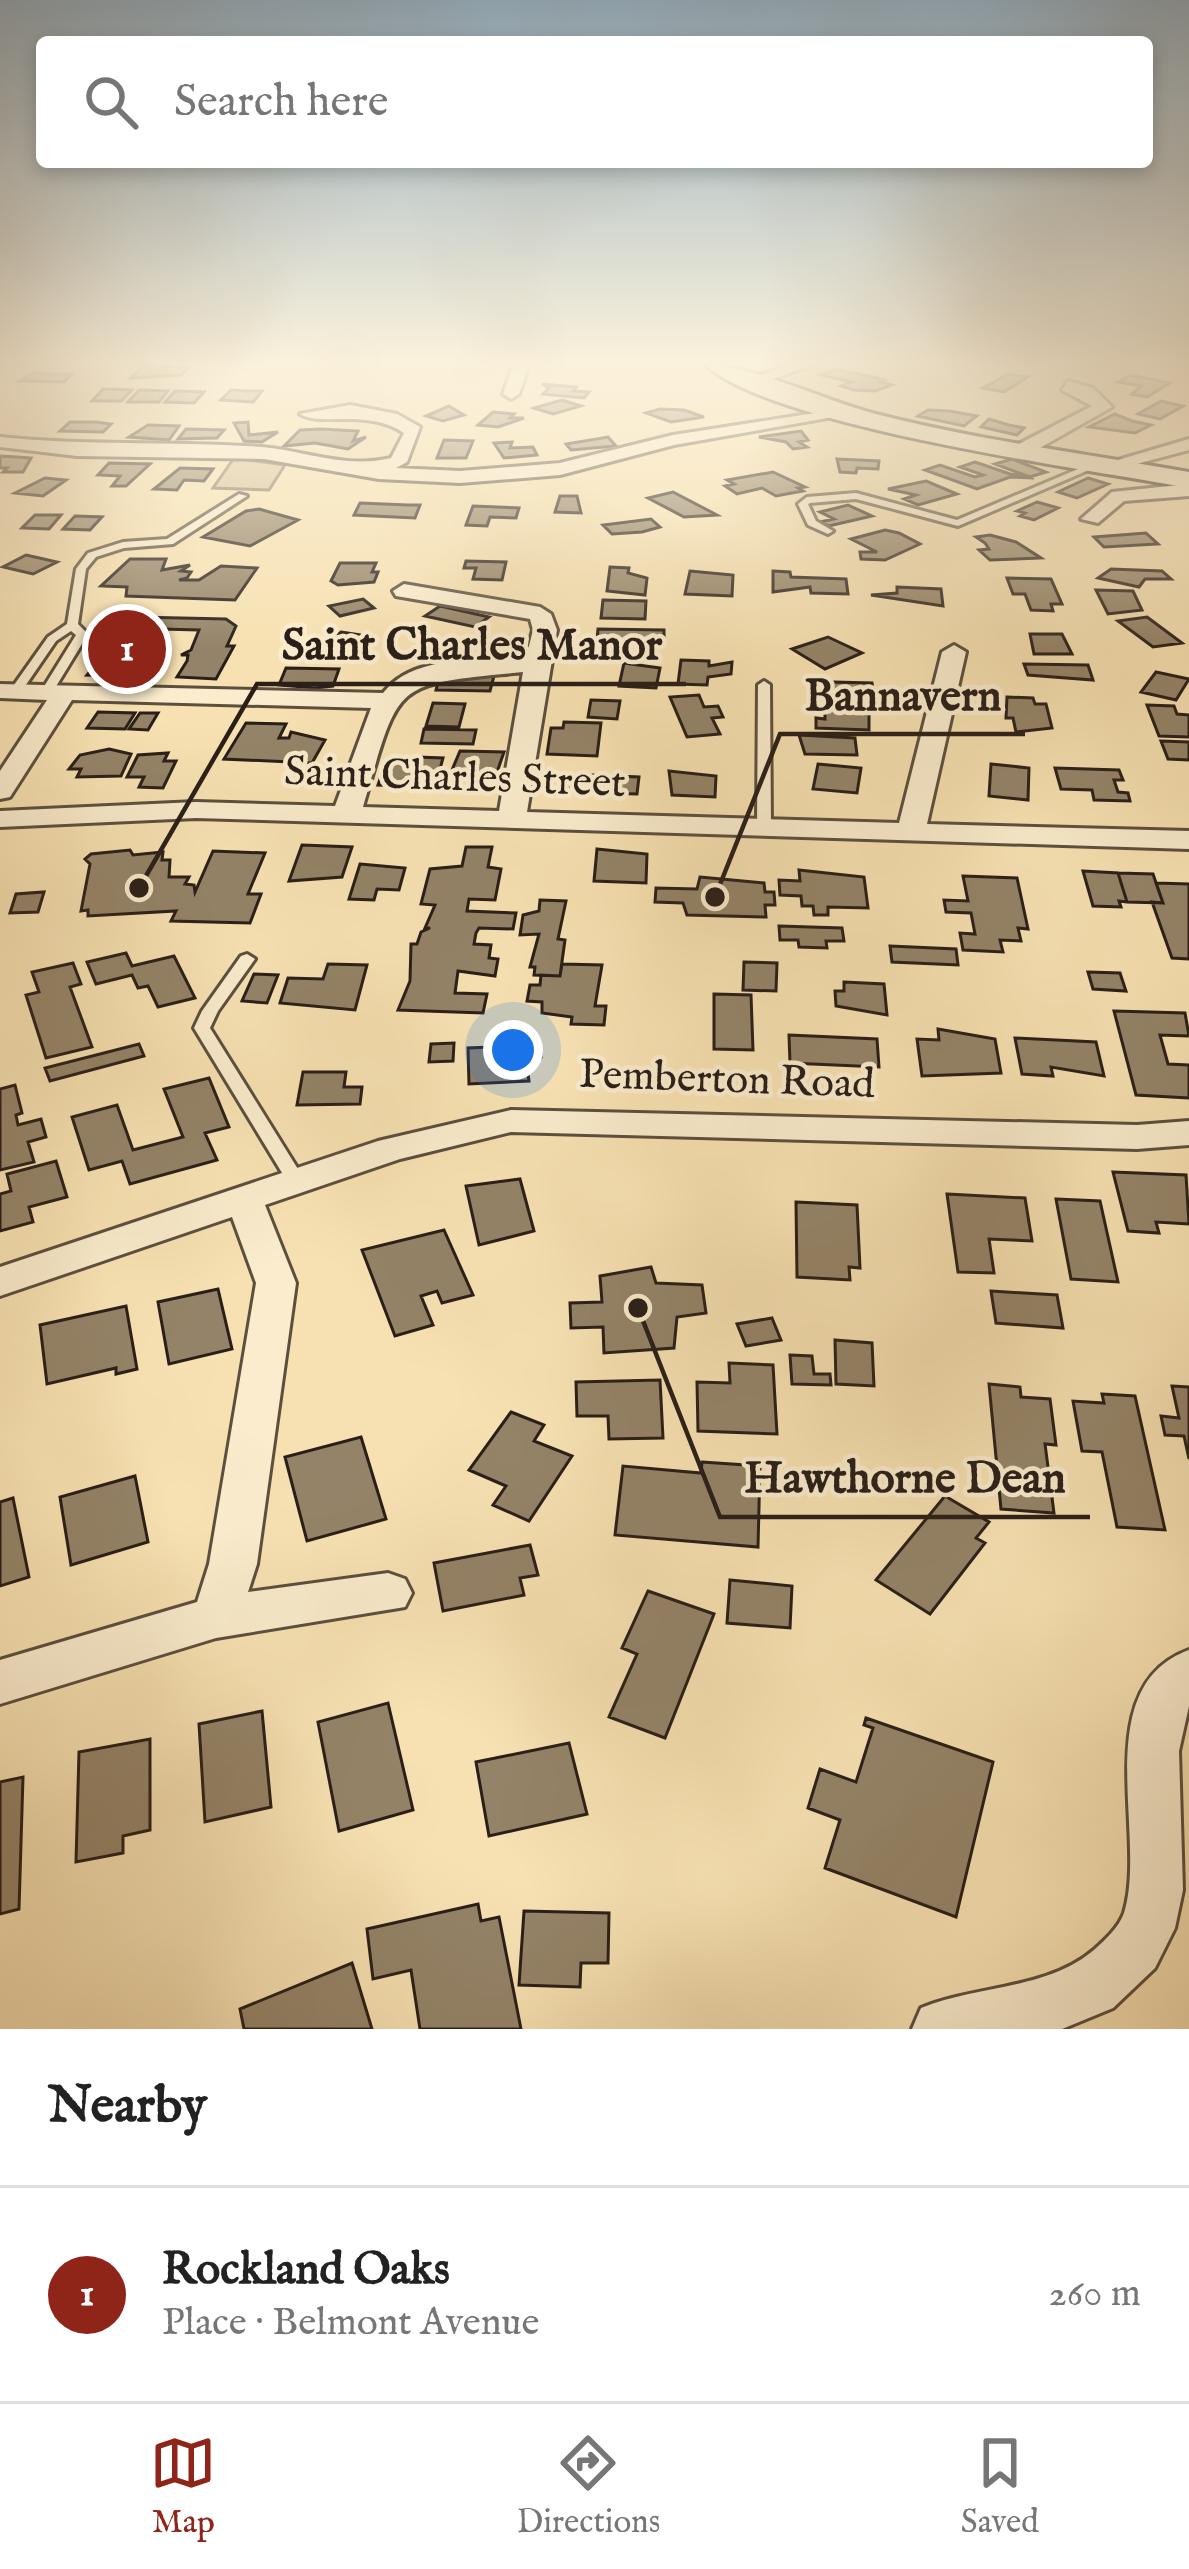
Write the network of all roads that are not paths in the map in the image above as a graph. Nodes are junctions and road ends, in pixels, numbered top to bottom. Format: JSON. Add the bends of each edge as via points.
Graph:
{"nodes":[{"id":1,"x":308,"y":460,"type":"edge"},
{"id":2,"x":399,"y":460,"type":"edge"},
{"id":3,"x":596,"y":460,"type":"edge"},
{"id":4,"x":1079,"y":460,"type":"edge"},
{"id":5,"x":1123,"y":460,"type":"edge"},
{"id":6,"x":1105,"y":464,"type":"junction"},
{"id":7,"x":368,"y":470,"type":"junction"},
{"id":8,"x":1189,"y":480,"type":"edge"},
{"id":9,"x":1189,"y":490,"type":"edge"},
{"id":10,"x":242,"y":496,"type":"dead end"},
{"id":11,"x":1091,"y":519,"type":"dead end"},
{"id":12,"x":828,"y":531,"type":"dead end"},
{"id":13,"x":404,"y":591,"type":"dead end"},
{"id":14,"x":72,"y":625,"type":"junction"},
{"id":15,"x":954,"y":652,"type":"dead end"},
{"id":16,"x":537,"y":663,"type":"junction"},
{"id":17,"x":764,"y":685,"type":"dead end"},
{"id":18,"x":7,"y":692,"type":"edge"},
{"id":19,"x":55,"y":693,"type":"junction"},
{"id":20,"x":385,"y":701,"type":"junction"},
{"id":21,"x":0,"y":791,"type":"edge"},
{"id":22,"x":347,"y":813,"type":"junction"},
{"id":23,"x":512,"y":818,"type":"junction"},
{"id":24,"x":0,"y":819,"type":"edge"},
{"id":25,"x":764,"y":826,"type":"junction"},
{"id":26,"x":910,"y":832,"type":"junction"},
{"id":27,"x":1189,"y":840,"type":"edge"},
{"id":28,"x":247,"y":959,"type":"dead end"},
{"id":29,"x":1189,"y":1133,"type":"edge"},
{"id":30,"x":297,"y":1182,"type":"junction"},
{"id":31,"x":244,"y":1199,"type":"junction"},
{"id":32,"x":0,"y":1282,"type":"edge"},
{"id":33,"x":388,"y":1593,"type":"dead end"},
{"id":34,"x":216,"y":1617,"type":"junction"},
{"id":35,"x":1189,"y":1672,"type":"edge"},
{"id":36,"x":0,"y":1682,"type":"edge"},
{"id":37,"x":1056,"y":2014,"type":"edge"},
{"id":38,"x":942,"y":2029,"type":"edge"}],
"edges":[{"from":1,"to":7,"type":"street"},
{"from":2,"to":7,"type":"street"},
{"from":3,"to":7,"type":"street","via":[[460,477]]},
{"from":4,"to":6,"type":"street"},
{"from":5,"to":6,"type":"street"},
{"from":6,"to":8,"type":"street"},
{"from":6,"to":12,"type":"lane","via":[[958,523],[875,499],[814,496],[804,512]]},
{"from":9,"to":11,"type":"street","via":[[1119,496]]},
{"from":10,"to":14,"type":"lane","via":[[169,542],[92,554],[81,569]]},
{"from":13,"to":16,"type":"street","via":[[540,614]]},
{"from":14,"to":18,"type":"lane"},
{"from":14,"to":19,"type":"lane","via":[[82,634]]},
{"from":15,"to":26,"type":"street"},
{"from":16,"to":20,"type":"street","via":[[434,672],[401,683]]},
{"from":16,"to":23,"type":"street"},
{"from":17,"to":25,"type":"lane"},
{"from":18,"to":19,"type":"street"},
{"from":19,"to":20,"type":"street"},
{"from":19,"to":21,"type":"street"},
{"from":20,"to":22,"type":"street"},
{"from":22,"to":23,"type":"street","name":"Saint Charles Street"},
{"from":22,"to":24,"type":"street","name":"Saint Charles Street"},
{"from":23,"to":25,"type":"street","name":"Saint Charles Street"},
{"from":25,"to":26,"type":"street","name":"Saint Charles Street"},
{"from":26,"to":27,"type":"street","name":"Saint Charles Street"},
{"from":28,"to":30,"type":"lane","via":[[202,1028]]},
{"from":29,"to":30,"type":"street","name":"Pemberton Road","via":[[512,1121],[446,1132]]},
{"from":30,"to":31,"type":"street","name":"Pemberton Road"},
{"from":31,"to":32,"type":"street","name":"Pemberton Road"},
{"from":31,"to":34,"type":"street","via":[[276,1283],[233,1564]]},
{"from":33,"to":34,"type":"street"},
{"from":34,"to":36,"type":"street"},
{"from":35,"to":37,"type":"street","via":[[1157,1714],[1151,1918],[1125,1962]]},
{"from":37,"to":38,"type":"street"}]}
